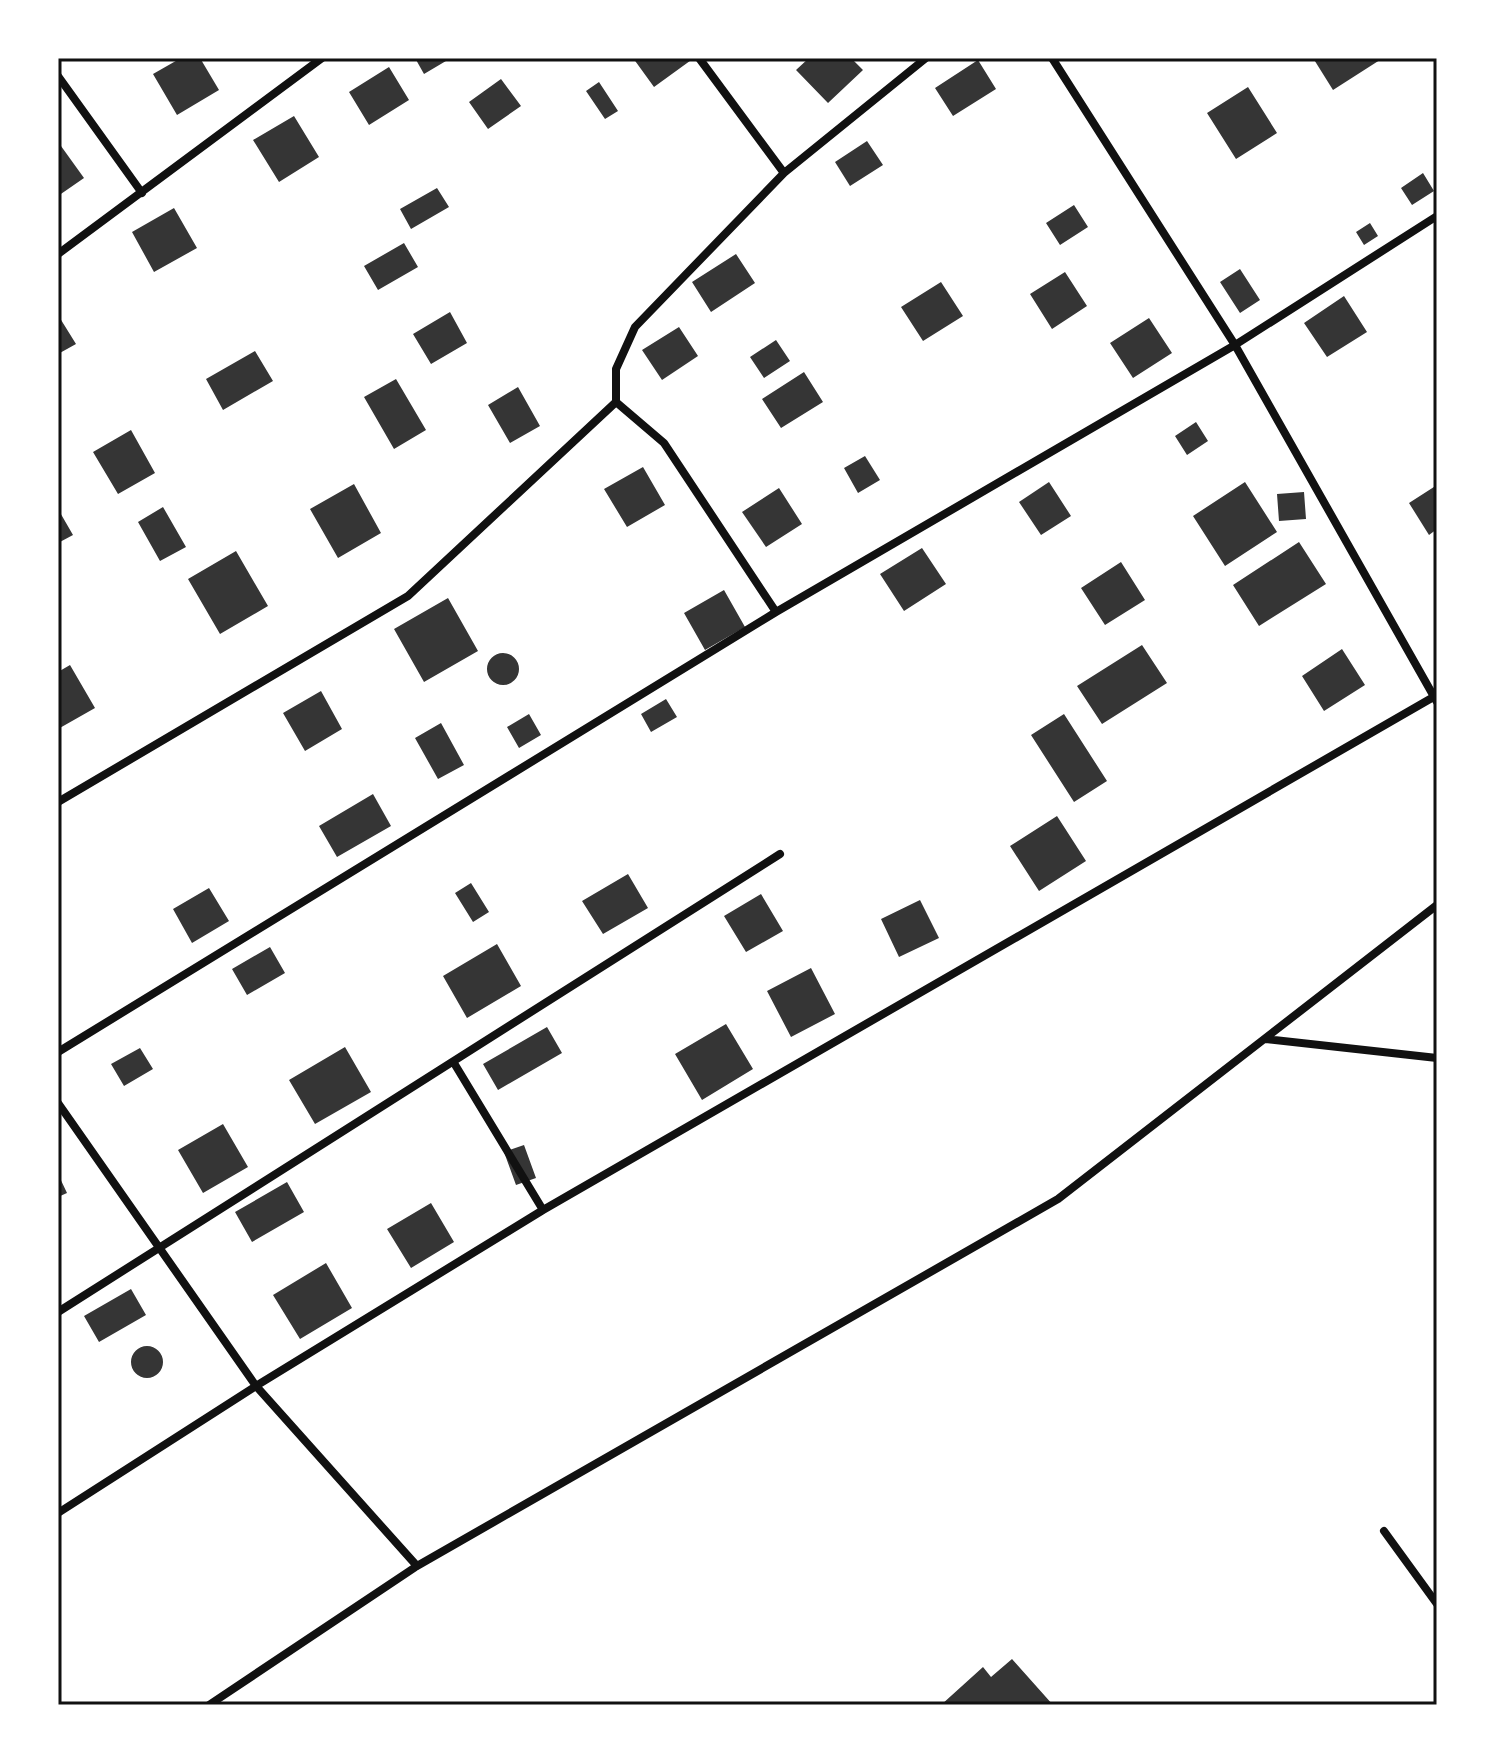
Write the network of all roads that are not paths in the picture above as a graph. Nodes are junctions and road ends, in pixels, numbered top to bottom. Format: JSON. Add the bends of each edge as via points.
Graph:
{"nodes":[{"id":1,"x":322,"y":58,"type":"edge"},
{"id":2,"x":699,"y":58,"type":"edge"},
{"id":3,"x":926,"y":58,"type":"edge"},
{"id":4,"x":1052,"y":58,"type":"edge"},
{"id":5,"x":58,"y":76,"type":"edge"},
{"id":6,"x":784,"y":173,"type":"junction"},
{"id":7,"x":142,"y":193,"type":"junction"},
{"id":8,"x":1437,"y":216,"type":"edge"},
{"id":9,"x":58,"y":254,"type":"edge"},
{"id":10,"x":1235,"y":345,"type":"junction"},
{"id":11,"x":616,"y":402,"type":"junction"},
{"id":12,"x":776,"y":612,"type":"junction"},
{"id":13,"x":1436,"y":698,"type":"edge"},
{"id":14,"x":58,"y":802,"type":"edge"},
{"id":15,"x":780,"y":854,"type":"dead end"},
{"id":16,"x":1437,"y":905,"type":"edge"},
{"id":17,"x":1266,"y":1039,"type":"junction"},
{"id":18,"x":58,"y":1052,"type":"edge"},
{"id":19,"x":1437,"y":1058,"type":"edge"},
{"id":20,"x":454,"y":1063,"type":"junction"},
{"id":21,"x":58,"y":1103,"type":"edge"},
{"id":22,"x":543,"y":1210,"type":"junction"},
{"id":23,"x":158,"y":1248,"type":"junction"},
{"id":24,"x":58,"y":1312,"type":"edge"},
{"id":25,"x":256,"y":1386,"type":"junction"},
{"id":26,"x":58,"y":1513,"type":"edge"},
{"id":27,"x":1384,"y":1531,"type":"dead end"},
{"id":28,"x":417,"y":1566,"type":"junction"},
{"id":29,"x":1437,"y":1604,"type":"edge"},
{"id":30,"x":209,"y":1705,"type":"edge"}],
"edges":[{"from":1,"to":7,"type":"street"},
{"from":2,"to":6,"type":"street"},
{"from":3,"to":6,"type":"street"},
{"from":4,"to":10,"type":"street"},
{"from":5,"to":7,"type":"street"},
{"from":6,"to":11,"type":"street","via":[[635,327],[616,369]]},
{"from":7,"to":9,"type":"street"},
{"from":8,"to":10,"type":"street"},
{"from":10,"to":12,"type":"street"},
{"from":10,"to":13,"type":"street"},
{"from":11,"to":12,"type":"street","via":[[664,443]]},
{"from":11,"to":14,"type":"street","via":[[408,596]]},
{"from":12,"to":18,"type":"street"},
{"from":13,"to":22,"type":"street"},
{"from":15,"to":20,"type":"street"},
{"from":16,"to":17,"type":"street"},
{"from":17,"to":19,"type":"street"},
{"from":17,"to":28,"type":"street","via":[[1058,1199]]},
{"from":20,"to":22,"type":"street"},
{"from":20,"to":23,"type":"street"},
{"from":21,"to":23,"type":"street"},
{"from":22,"to":25,"type":"street"},
{"from":23,"to":24,"type":"street"},
{"from":23,"to":25,"type":"street"},
{"from":25,"to":26,"type":"street"},
{"from":25,"to":28,"type":"street"},
{"from":27,"to":29,"type":"street"},
{"from":28,"to":30,"type":"street"}]}
